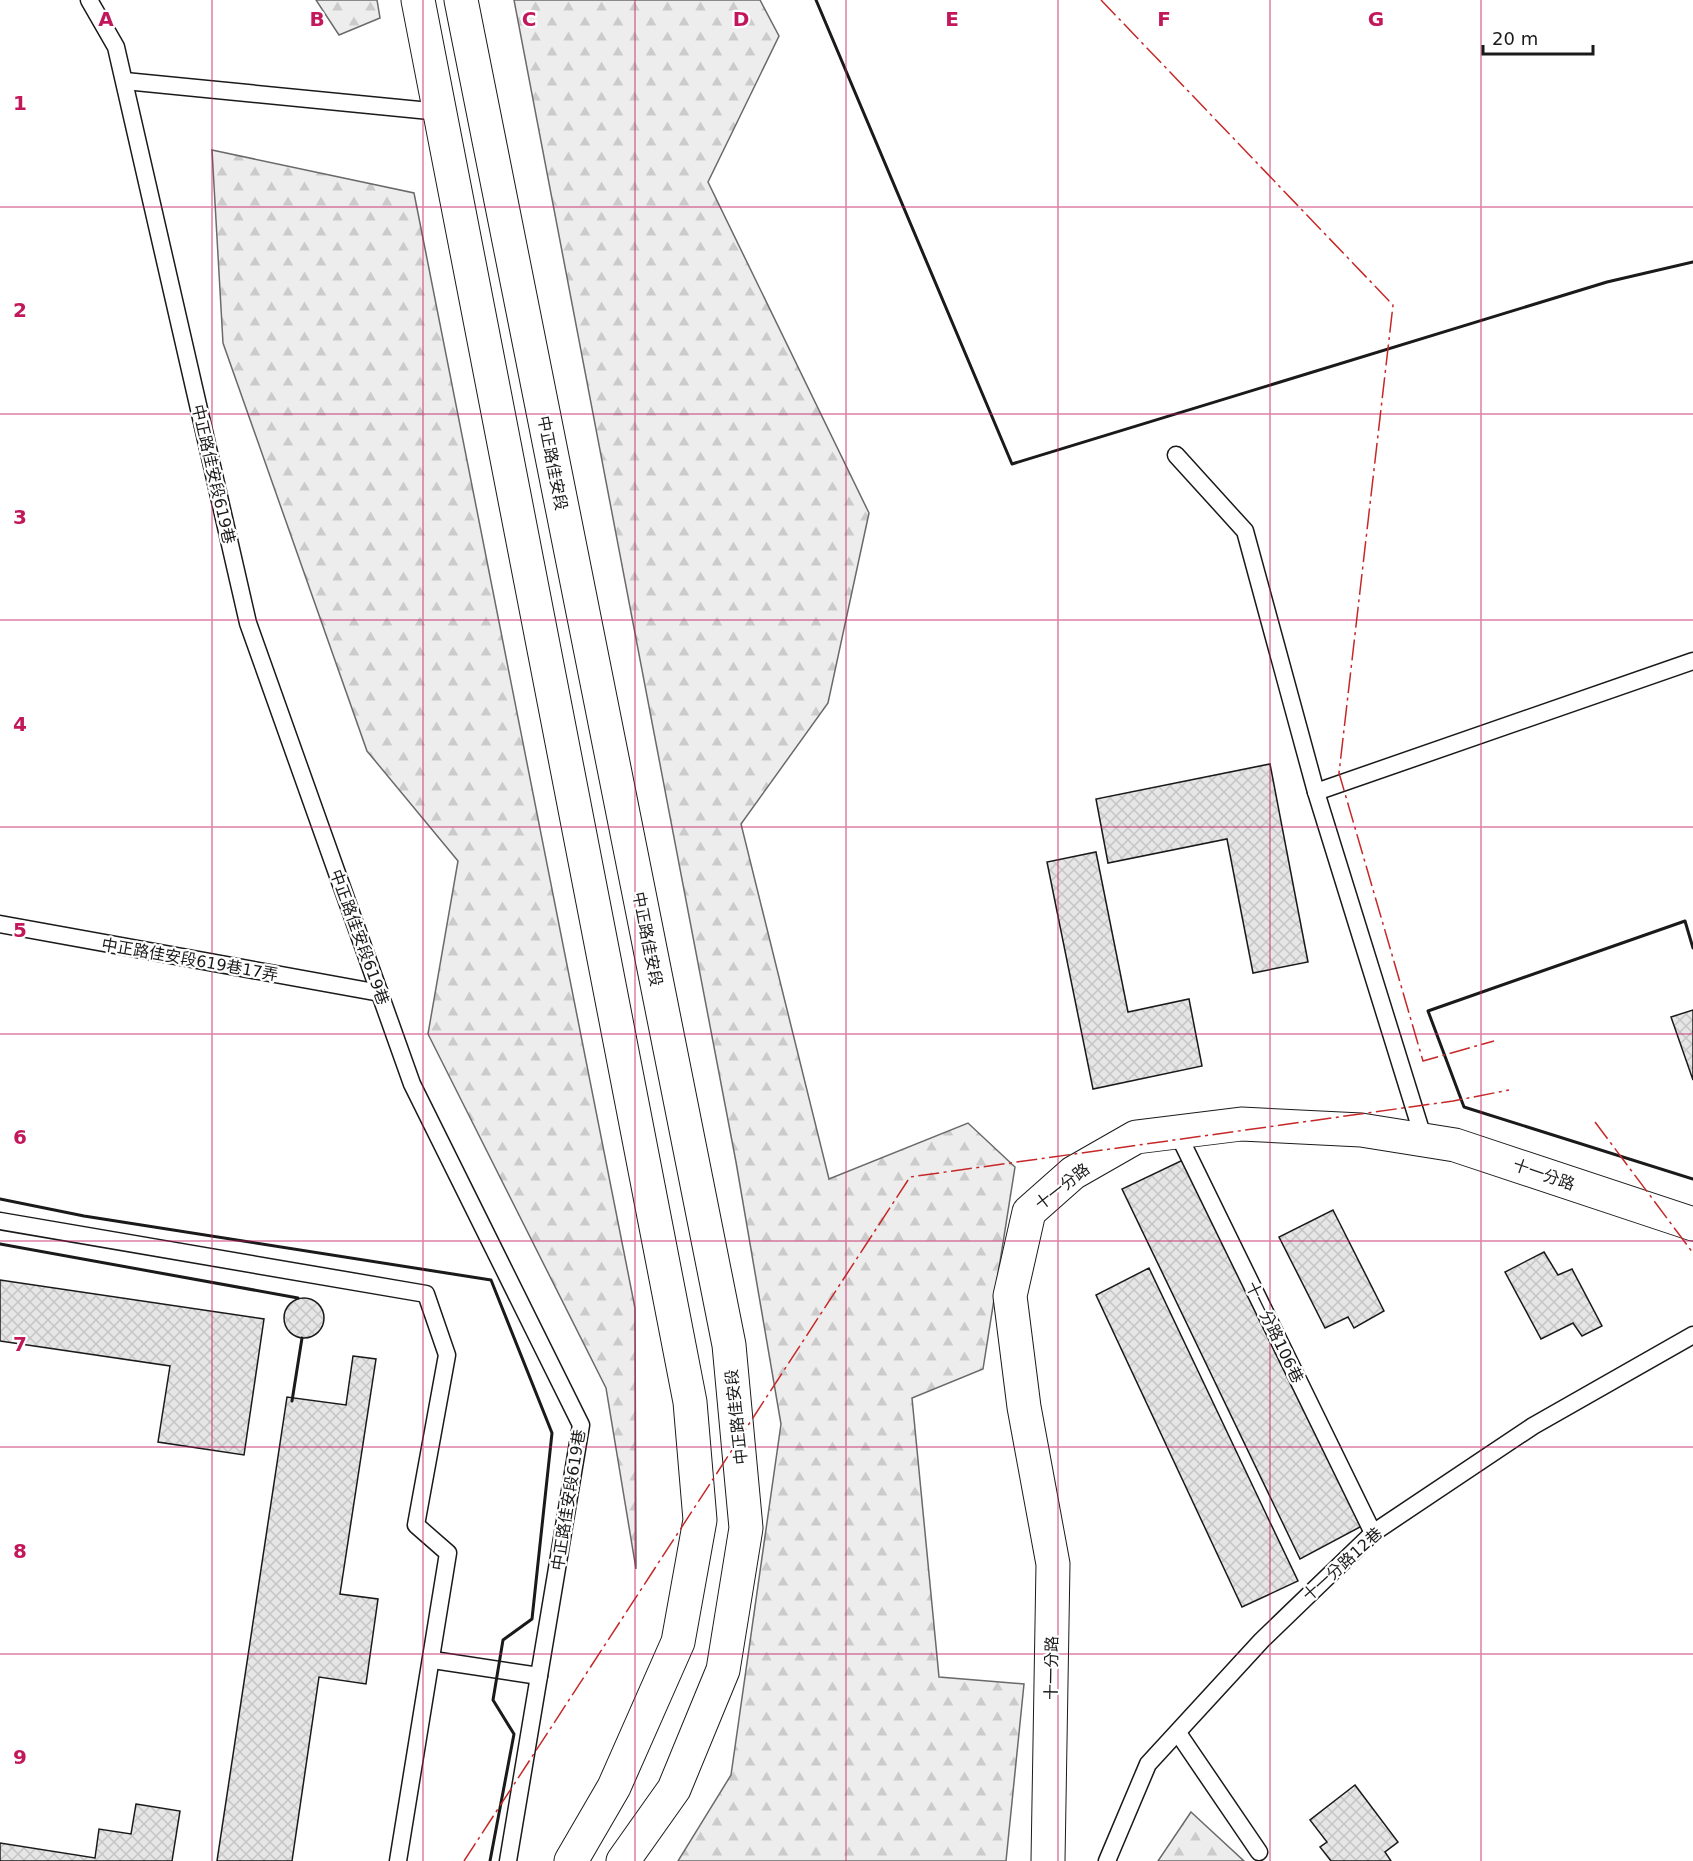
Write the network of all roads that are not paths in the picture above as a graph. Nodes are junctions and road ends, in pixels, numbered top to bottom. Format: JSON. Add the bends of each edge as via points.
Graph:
{"nodes":[{"id":1,"x":89,"y":0,"type":"edge"},
{"id":2,"x":418,"y":0,"type":"edge"},
{"id":3,"x":461,"y":0,"type":"edge"},
{"id":4,"x":125,"y":81,"type":"junction"},
{"id":5,"x":441,"y":112,"type":"junction"},
{"id":6,"x":1176,"y":455,"type":"dead end"},
{"id":7,"x":1693,"y":661,"type":"edge"},
{"id":8,"x":1316,"y":792,"type":"junction"},
{"id":9,"x":0,"y":924,"type":"edge"},
{"id":10,"x":380,"y":993,"type":"junction"},
{"id":11,"x":1177,"y":1131,"type":"junction"},
{"id":12,"x":1424,"y":1140,"type":"junction"},
{"id":13,"x":0,"y":1221,"type":"edge"},
{"id":14,"x":1693,"y":1224,"type":"edge"},
{"id":15,"x":1693,"y":1335,"type":"edge"},
{"id":16,"x":1373,"y":1533,"type":"junction"},
{"id":17,"x":433,"y":1660,"type":"junction"},
{"id":18,"x":539,"y":1676,"type":"junction"},
{"id":19,"x":1178,"y":1733,"type":"junction"},
{"id":20,"x":1259,"y":1852,"type":"dead end"},
{"id":21,"x":398,"y":1861,"type":"edge"},
{"id":22,"x":508,"y":1861,"type":"edge"},
{"id":23,"x":571,"y":1861,"type":"edge"},
{"id":24,"x":623,"y":1861,"type":"edge"},
{"id":25,"x":1048,"y":1861,"type":"edge"},
{"id":26,"x":1107,"y":1861,"type":"edge"}],
"edges":[{"from":1,"to":4,"type":"lane","name":"中正路佳安段619巷","via":[[116,47]]},
{"from":2,"to":5,"type":"main road"},
{"from":3,"to":24,"type":"main road","name":"中正路佳安段","via":[[729,1345],[747,1528],[723,1670],[674,1789]]},
{"from":4,"to":5,"type":"lane"},
{"from":4,"to":10,"type":"lane","name":"中正路佳安段619巷","via":[[248,623]]},
{"from":5,"to":23,"type":"main road","via":[[690,1402],[700,1520],[678,1642],[614,1787]]},
{"from":6,"to":8,"type":"lane","via":[[1245,531]]},
{"from":7,"to":8,"type":"lane"},
{"from":8,"to":12,"type":"lane"},
{"from":9,"to":10,"type":"lane","name":"中正路佳安段619巷17弄"},
{"from":10,"to":18,"type":"lane","name":"中正路佳安段619巷","via":[[412,1084],[581,1425]]},
{"from":11,"to":12,"type":"main road","name":"十一分路","via":[[1241,1124],[1361,1130]]},
{"from":11,"to":16,"type":"lane","name":"十一分路106巷"},
{"from":11,"to":25,"type":"main road","name":"十一分路","via":[[1136,1137],[1073,1173],[1029,1212],[1010,1296],[1024,1407],[1053,1564]]},
{"from":12,"to":14,"type":"main road","name":"十一分路","via":[[1455,1144]]},
{"from":13,"to":17,"type":"lane","via":[[426,1294],[447,1355],[416,1526],[448,1553]]},
{"from":15,"to":16,"type":"lane","name":"十一分路12巷","via":[[1533,1426]]},
{"from":16,"to":19,"type":"lane","name":"十一分路12巷","via":[[1262,1640]]},
{"from":17,"to":18,"type":"lane"},
{"from":17,"to":21,"type":"lane"},
{"from":18,"to":22,"type":"lane","name":"中正路佳安段619巷"},
{"from":19,"to":20,"type":"lane"},
{"from":19,"to":26,"type":"lane","name":"十一分路12巷","via":[[1148,1764]]}]}
